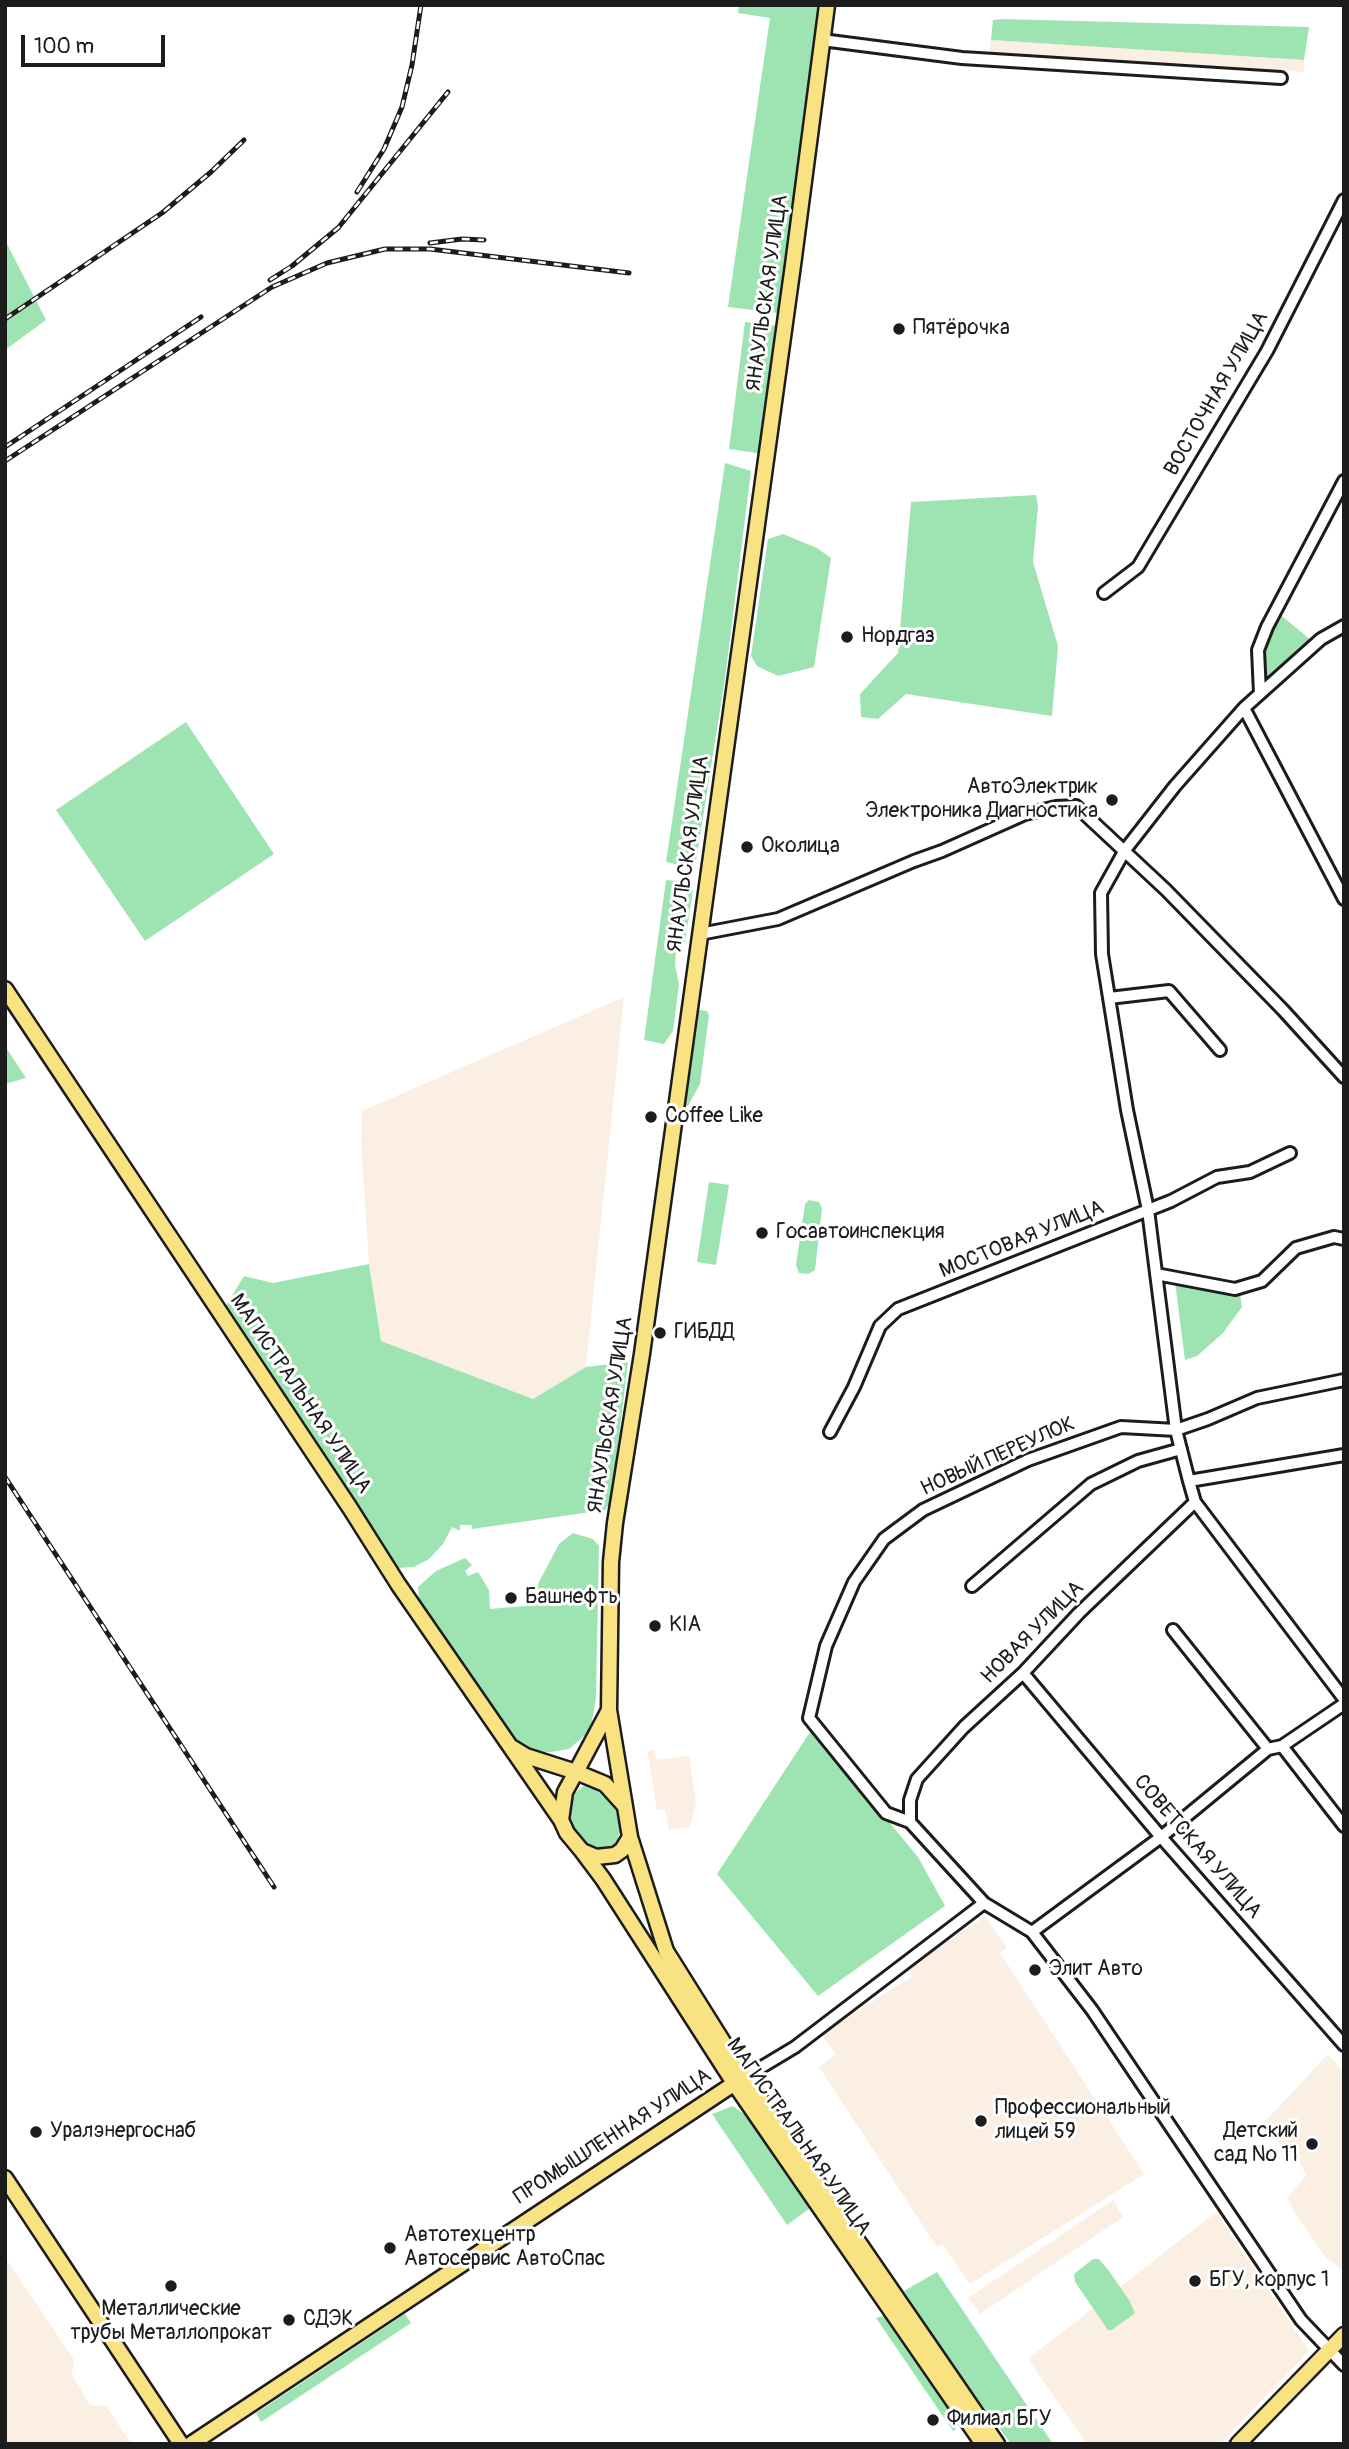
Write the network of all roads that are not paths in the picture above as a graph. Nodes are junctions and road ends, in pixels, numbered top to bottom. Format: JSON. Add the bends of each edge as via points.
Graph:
{"nodes":[{"id":1,"x":827,"y":5,"type":"edge"},
{"id":2,"x":822,"y":40,"type":"junction"},
{"id":3,"x":1281,"y":78,"type":"dead end"},
{"id":4,"x":1344,"y":200,"type":"edge"},
{"id":5,"x":1344,"y":481,"type":"edge"},
{"id":6,"x":1104,"y":593,"type":"dead end"},
{"id":7,"x":1344,"y":626,"type":"edge"},
{"id":8,"x":1260,"y":693,"type":"junction"},
{"id":9,"x":1244,"y":708,"type":"junction"},
{"id":10,"x":1125,"y":850,"type":"junction"},
{"id":11,"x":1344,"y":899,"type":"edge"},
{"id":12,"x":699,"y":934,"type":"junction"},
{"id":13,"x":5,"y":989,"type":"edge"},
{"id":14,"x":1109,"y":998,"type":"junction"},
{"id":15,"x":1220,"y":1050,"type":"dead end"},
{"id":16,"x":1344,"y":1077,"type":"edge"},
{"id":17,"x":1290,"y":1153,"type":"dead end"},
{"id":18,"x":1148,"y":1210,"type":"junction"},
{"id":19,"x":1344,"y":1239,"type":"edge"},
{"id":20,"x":1156,"y":1274,"type":"junction"},
{"id":21,"x":1344,"y":1380,"type":"edge"},
{"id":22,"x":1176,"y":1430,"type":"junction"},
{"id":23,"x":830,"y":1432,"type":"dead end"},
{"id":24,"x":1181,"y":1449,"type":"junction"},
{"id":25,"x":1344,"y":1455,"type":"edge"},
{"id":26,"x":1189,"y":1481,"type":"junction"},
{"id":27,"x":1195,"y":1502,"type":"junction"},
{"id":28,"x":972,"y":1586,"type":"dead end"},
{"id":29,"x":1173,"y":1630,"type":"dead end"},
{"id":30,"x":1023,"y":1672,"type":"junction"},
{"id":31,"x":1344,"y":1699,"type":"edge"},
{"id":32,"x":1344,"y":1704,"type":"edge"},
{"id":33,"x":609,"y":1710,"type":"junction"},
{"id":34,"x":510,"y":1746,"type":"junction"},
{"id":35,"x":1282,"y":1746,"type":"junction"},
{"id":36,"x":1268,"y":1749,"type":"junction"},
{"id":37,"x":576,"y":1772,"type":"junction"},
{"id":38,"x":625,"y":1806,"type":"junction"},
{"id":39,"x":561,"y":1820,"type":"junction"},
{"id":40,"x":910,"y":1822,"type":"junction"},
{"id":41,"x":1344,"y":1826,"type":"edge"},
{"id":42,"x":630,"y":1837,"type":"junction"},
{"id":43,"x":1161,"y":1837,"type":"junction"},
{"id":44,"x":582,"y":1852,"type":"junction"},
{"id":45,"x":984,"y":1903,"type":"junction"},
{"id":46,"x":1032,"y":1932,"type":"junction"},
{"id":47,"x":1344,"y":2045,"type":"edge"},
{"id":48,"x":739,"y":2080,"type":"junction"},
{"id":49,"x":5,"y":2178,"type":"edge"},
{"id":50,"x":1344,"y":2335,"type":"edge"},
{"id":51,"x":1330,"y":2349,"type":"junction"},
{"id":52,"x":1344,"y":2365,"type":"edge"},
{"id":53,"x":181,"y":2444,"type":"edge"},
{"id":54,"x":191,"y":2444,"type":"edge"},
{"id":55,"x":983,"y":2444,"type":"edge"},
{"id":56,"x":997,"y":2444,"type":"edge"},
{"id":57,"x":1238,"y":2444,"type":"edge"}],
"edges":[{"from":1,"to":2,"type":"main road","name":"ЯНАУЛЬСКАЯ УЛИЦА"},
{"from":2,"to":3,"type":"street","via":[[962,58]]},
{"from":2,"to":12,"type":"main road","name":"ЯНАУЛЬСКАЯ УЛИЦА"},
{"from":4,"to":6,"type":"street","name":"ВОСТОЧНАЯ УЛИЦА","via":[[1266,351],[1138,566]]},
{"from":5,"to":8,"type":"street","via":[[1267,627],[1258,650]]},
{"from":7,"to":8,"type":"street","via":[[1321,639]]},
{"from":8,"to":9,"type":"street"},
{"from":9,"to":10,"type":"street"},
{"from":9,"to":11,"type":"street"},
{"from":10,"to":12,"type":"street","via":[[1076,806],[1056,807],[1004,822],[778,919]]},
{"from":10,"to":14,"type":"street","via":[[1101,893],[1102,954]]},
{"from":10,"to":16,"type":"street"},
{"from":12,"to":33,"type":"main road","name":"ЯНАУЛЬСКАЯ УЛИЦА","via":[[614,1535]]},
{"from":13,"to":34,"type":"main road","name":"МАГИСТРАЛЬНАЯ УЛИЦА"},
{"from":14,"to":15,"type":"street","via":[[1169,991]]},
{"from":14,"to":18,"type":"street"},
{"from":17,"to":18,"type":"street","name":"МОСТОВАЯ УЛИЦА","via":[[1250,1172],[1217,1177]]},
{"from":18,"to":20,"type":"street"},
{"from":18,"to":23,"type":"street","name":"МОСТОВАЯ УЛИЦА","via":[[898,1309],[880,1326]]},
{"from":19,"to":20,"type":"street","via":[[1335,1237],[1296,1248],[1262,1281],[1235,1289]]},
{"from":20,"to":22,"type":"street"},
{"from":21,"to":22,"type":"street","name":"НОВЫЙ ПЕРЕУЛОК","via":[[1257,1398]]},
{"from":22,"to":24,"type":"street"},
{"from":22,"to":40,"type":"street","name":"НОВЫЙ ПЕРЕУЛОК","via":[[1121,1427],[1016,1466],[923,1510],[884,1539],[854,1582],[825,1646],[809,1718],[886,1813]]},
{"from":24,"to":26,"type":"street"},
{"from":24,"to":28,"type":"street","via":[[1138,1461],[1091,1484]]},
{"from":25,"to":26,"type":"street"},
{"from":26,"to":27,"type":"street"},
{"from":27,"to":30,"type":"street","name":"НОВАЯ УЛИЦА"},
{"from":27,"to":31,"type":"street"},
{"from":29,"to":36,"type":"street"},
{"from":30,"to":40,"type":"street","name":"НОВАЯ УЛИЦА","via":[[917,1779],[910,1800]]},
{"from":30,"to":43,"type":"street","name":"СОВЕТСКАЯ УЛИЦА"},
{"from":32,"to":35,"type":"street"},
{"from":33,"to":37,"type":"main road"},
{"from":33,"to":38,"type":"main road","name":"МАГИСТРАЛЬНАЯ УЛИЦА"},
{"from":34,"to":37,"type":"main road"},
{"from":34,"to":39,"type":"main road","name":"МАГИСТРАЛЬНАЯ УЛИЦА"},
{"from":35,"to":36,"type":"street"},
{"from":35,"to":41,"type":"street"},
{"from":36,"to":43,"type":"street"},
{"from":37,"to":38,"type":"main road","via":[[605,1784]]},
{"from":37,"to":39,"type":"main road","via":[[565,1792]]},
{"from":38,"to":42,"type":"main road","name":"МАГИСТРАЛЬНАЯ УЛИЦА"},
{"from":39,"to":44,"type":"main road","name":"МАГИСТРАЛЬНАЯ УЛИЦА"},
{"from":40,"to":45,"type":"street"},
{"from":42,"to":44,"type":"main road","via":[[615,1855],[596,1857]]},
{"from":42,"to":48,"type":"main road","name":"МАГИСТРАЛЬНАЯ УЛИЦА","via":[[666,1951]]},
{"from":43,"to":46,"type":"street"},
{"from":43,"to":47,"type":"street","name":"СОВЕТСКАЯ УЛИЦА"},
{"from":44,"to":48,"type":"main road","name":"МАГИСТРАЛЬНАЯ УЛИЦА"},
{"from":45,"to":46,"type":"street"},
{"from":45,"to":48,"type":"street","via":[[795,2047]]},
{"from":46,"to":51,"type":"street","via":[[1092,2010],[1301,2320]]},
{"from":48,"to":54,"type":"main road","name":"ПРОМЫШЛЕННАЯ УЛИЦА"},
{"from":48,"to":55,"type":"main road","name":"МАГИСТРАЛЬНАЯ УЛИЦА"},
{"from":48,"to":56,"type":"main road","name":"МАГИСТРАЛЬНАЯ УЛИЦА"},
{"from":49,"to":53,"type":"main road"},
{"from":50,"to":51,"type":"main road"},
{"from":51,"to":52,"type":"street"},
{"from":51,"to":57,"type":"main road"}]}
